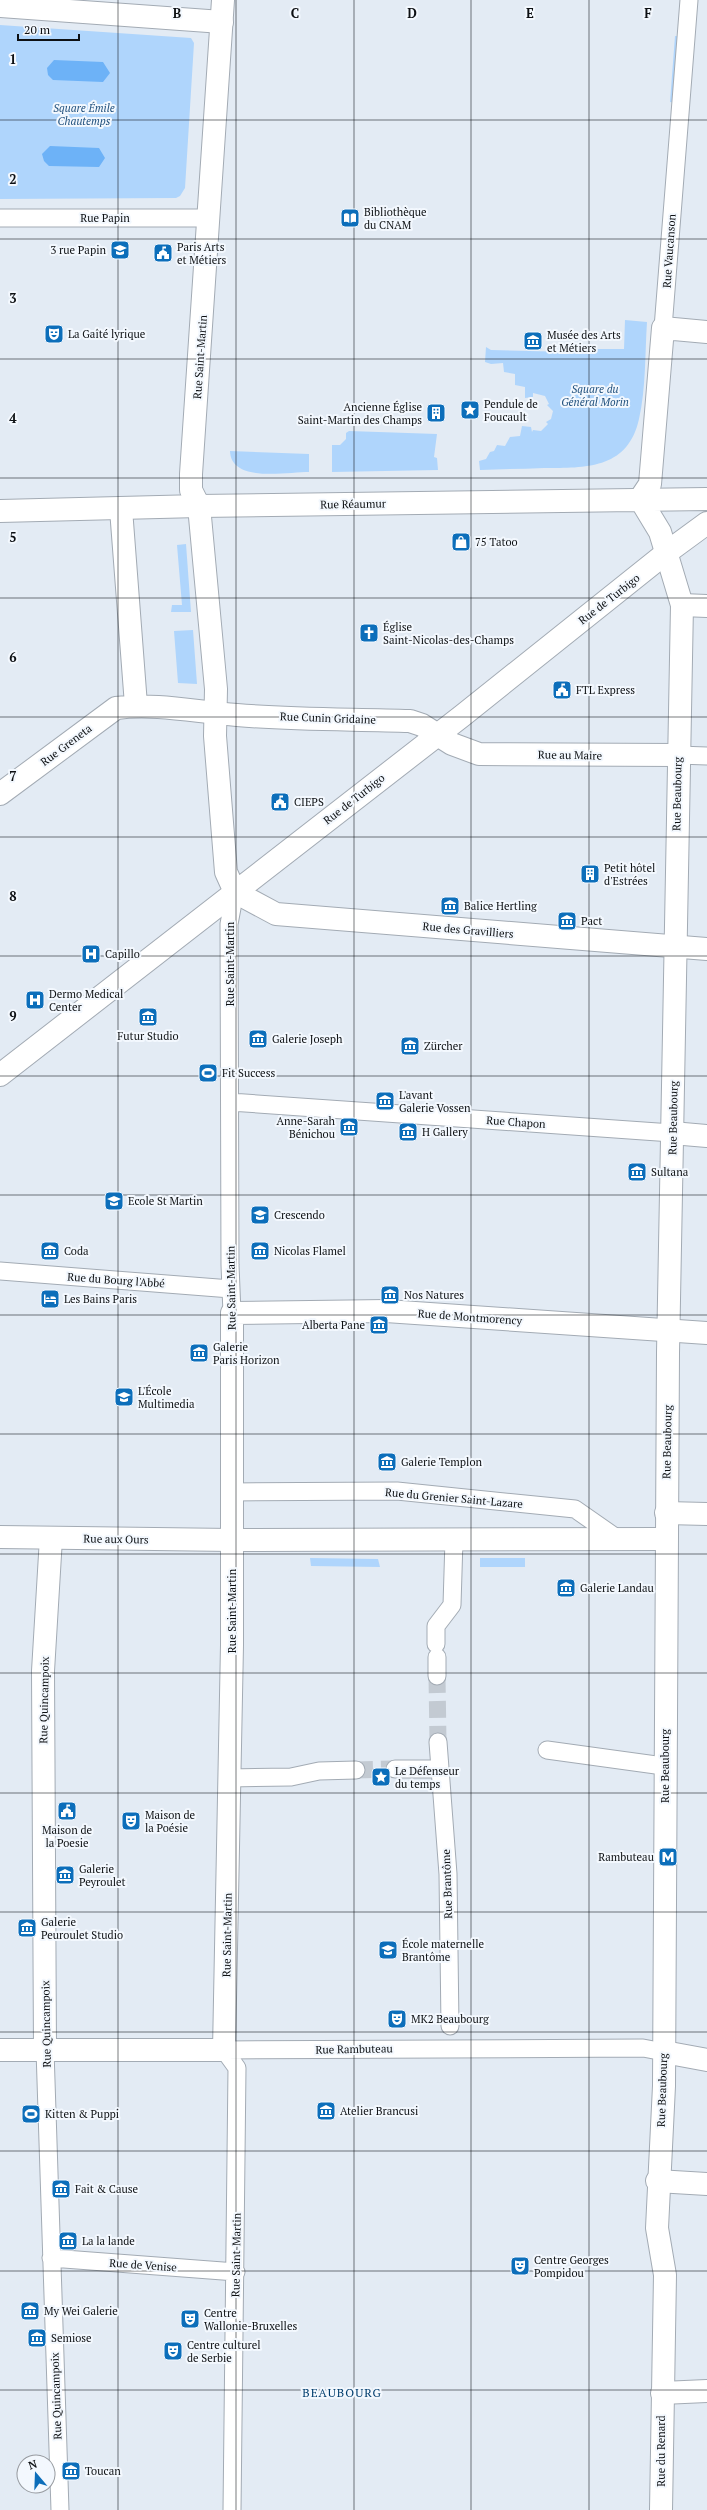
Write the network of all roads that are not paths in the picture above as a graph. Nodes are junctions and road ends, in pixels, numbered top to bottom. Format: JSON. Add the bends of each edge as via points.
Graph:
{"nodes":[{"id":1,"x":223,"y":0,"type":"edge"},
{"id":2,"x":689,"y":0,"type":"edge"},
{"id":3,"x":0,"y":6,"type":"edge"},
{"id":4,"x":222,"y":22,"type":"junction"},
{"id":5,"x":0,"y":218,"type":"edge"},
{"id":6,"x":209,"y":218,"type":"junction"},
{"id":7,"x":663,"y":328,"type":"junction"},
{"id":8,"x":707,"y":332,"type":"edge"},
{"id":9,"x":707,"y":498,"type":"edge"},
{"id":10,"x":640,"y":499,"type":"junction"},
{"id":11,"x":199,"y":506,"type":"junction"},
{"id":12,"x":121,"y":509,"type":"junction"},
{"id":13,"x":0,"y":511,"type":"edge"},
{"id":14,"x":707,"y":523,"type":"edge"},
{"id":15,"x":666,"y":553,"type":"junction"},
{"id":16,"x":682,"y":604,"type":"junction"},
{"id":17,"x":707,"y":606,"type":"edge"},
{"id":18,"x":136,"y":705,"type":"junction"},
{"id":19,"x":216,"y":712,"type":"junction"},
{"id":20,"x":437,"y":735,"type":"junction"},
{"id":21,"x":678,"y":755,"type":"junction"},
{"id":22,"x":707,"y":756,"type":"edge"},
{"id":23,"x":0,"y":794,"type":"edge"},
{"id":24,"x":235,"y":892,"type":"junction"},
{"id":25,"x":675,"y":947,"type":"junction"},
{"id":26,"x":707,"y":950,"type":"edge"},
{"id":27,"x":0,"y":1075,"type":"edge"},
{"id":28,"x":230,"y":1102,"type":"junction"},
{"id":29,"x":672,"y":1133,"type":"junction"},
{"id":30,"x":707,"y":1136,"type":"edge"},
{"id":31,"x":0,"y":1271,"type":"edge"},
{"id":32,"x":231,"y":1289,"type":"junction"},
{"id":33,"x":232,"y":1313,"type":"junction"},
{"id":34,"x":668,"y":1330,"type":"junction"},
{"id":35,"x":707,"y":1332,"type":"edge"},
{"id":36,"x":232,"y":1492,"type":"junction"},
{"id":37,"x":666,"y":1513,"type":"junction"},
{"id":38,"x":707,"y":1514,"type":"edge"},
{"id":39,"x":0,"y":1537,"type":"edge"},
{"id":40,"x":51,"y":1538,"type":"junction"},
{"id":41,"x":618,"y":1539,"type":"junction"},
{"id":42,"x":232,"y":1540,"type":"junction"},
{"id":43,"x":454,"y":1540,"type":"junction"},
{"id":44,"x":666,"y":1540,"type":"junction"},
{"id":45,"x":437,"y":1676,"type":"tunnel mouth"},
{"id":46,"x":438,"y":1742,"type":"tunnel mouth"},
{"id":47,"x":546,"y":1750,"type":"dead end"},
{"id":48,"x":665,"y":1764,"type":"junction"},
{"id":49,"x":396,"y":1769,"type":"tunnel mouth"},
{"id":50,"x":440,"y":1769,"type":"junction"},
{"id":51,"x":356,"y":1770,"type":"tunnel mouth"},
{"id":52,"x":229,"y":1778,"type":"junction"},
{"id":53,"x":451,"y":2048,"type":"junction"},
{"id":54,"x":0,"y":2050,"type":"edge"},
{"id":55,"x":46,"y":2050,"type":"junction"},
{"id":56,"x":224,"y":2050,"type":"junction"},
{"id":57,"x":664,"y":2052,"type":"junction"},
{"id":58,"x":707,"y":2060,"type":"edge"},
{"id":59,"x":658,"y":2181,"type":"junction"},
{"id":60,"x":707,"y":2184,"type":"edge"},
{"id":61,"x":51,"y":2258,"type":"junction"},
{"id":62,"x":236,"y":2272,"type":"junction"},
{"id":63,"x":707,"y":2391,"type":"edge"},
{"id":64,"x":662,"y":2393,"type":"junction"},
{"id":65,"x":60,"y":2510,"type":"edge"},
{"id":66,"x":232,"y":2510,"type":"edge"},
{"id":67,"x":661,"y":2510,"type":"edge"}],
"edges":[{"from":1,"to":4,"type":"street","name":"Rue Saint-Martin"},
{"from":2,"to":7,"type":"street","name":"Rue Vaucanson"},
{"from":3,"to":4,"type":"street"},
{"from":4,"to":6,"type":"street","name":"Rue Saint-Martin"},
{"from":5,"to":6,"type":"street","name":"Rue Papin"},
{"from":6,"to":11,"type":"street","name":"Rue Saint-Martin","via":[[191,474],[191,490]]},
{"from":7,"to":8,"type":"street"},
{"from":7,"to":10,"type":"street","name":"Rue Vaucanson","via":[[650,484]]},
{"from":9,"to":10,"type":"street","name":"Rue Réaumur"},
{"from":10,"to":11,"type":"street","name":"Rue Réaumur"},
{"from":10,"to":15,"type":"street","name":"Rue Beaubourg","via":[[660,532]]},
{"from":11,"to":12,"type":"street","name":"Rue Réaumur"},
{"from":11,"to":19,"type":"street","name":"Rue Saint-Martin"},
{"from":12,"to":13,"type":"street","name":"Rue Réaumur"},
{"from":12,"to":18,"type":"street"},
{"from":14,"to":15,"type":"street","name":"Rue de Turbigo"},
{"from":15,"to":16,"type":"street","name":"Rue Beaubourg"},
{"from":15,"to":20,"type":"street","name":"Rue de Turbigo"},
{"from":16,"to":17,"type":"street"},
{"from":16,"to":21,"type":"street","name":"Rue Beaubourg"},
{"from":18,"to":19,"type":"street"},
{"from":18,"to":23,"type":"street","name":"Rue Greneta","via":[[116,708]]},
{"from":19,"to":20,"type":"street","name":"Rue Cunin Gridaine","via":[[236,715],[410,721]]},
{"from":19,"to":24,"type":"street","name":"Rue Saint-Martin","via":[[226,872]]},
{"from":20,"to":21,"type":"street","name":"Rue au Maire","via":[[452,744],[479,754]]},
{"from":20,"to":24,"type":"street","name":"Rue de Turbigo"},
{"from":21,"to":22,"type":"street","name":"Rue au Maire"},
{"from":21,"to":25,"type":"street","name":"Rue Beaubourg"},
{"from":24,"to":25,"type":"street","name":"Rue des Gravilliers","via":[[276,914]]},
{"from":24,"to":27,"type":"street","name":"Rue de Turbigo"},
{"from":24,"to":28,"type":"street","name":"Rue Saint-Martin","via":[[229,924]]},
{"from":25,"to":26,"type":"street","name":"Rue des Gravilliers"},
{"from":25,"to":29,"type":"street","name":"Rue Beaubourg"},
{"from":28,"to":29,"type":"street","name":"Rue Chapon"},
{"from":28,"to":32,"type":"street","name":"Rue Saint-Martin"},
{"from":29,"to":30,"type":"street","name":"Rue Chapon"},
{"from":29,"to":34,"type":"street","name":"Rue Beaubourg"},
{"from":31,"to":32,"type":"street","name":"Rue du Bourg l'Abbé"},
{"from":32,"to":33,"type":"street","name":"Rue Saint-Martin"},
{"from":33,"to":34,"type":"street","name":"Rue de Montmorency","via":[[386,1311]]},
{"from":33,"to":36,"type":"street","name":"Rue Saint-Martin"},
{"from":34,"to":35,"type":"street","name":"Rue de Montmorency"},
{"from":34,"to":37,"type":"street","name":"Rue Beaubourg"},
{"from":36,"to":41,"type":"street","name":"Rue du Grenier Saint-Lazare","via":[[397,1491],[574,1509]]},
{"from":36,"to":42,"type":"street","name":"Rue Saint-Martin"},
{"from":37,"to":38,"type":"street"},
{"from":37,"to":44,"type":"street","name":"Rue Beaubourg"},
{"from":39,"to":40,"type":"street","name":"Rue aux Ours"},
{"from":40,"to":42,"type":"street","name":"Rue aux Ours"},
{"from":40,"to":55,"type":"street","name":"Rue Quincampoix","via":[[43,1671]]},
{"from":41,"to":43,"type":"street"},
{"from":41,"to":44,"type":"street"},
{"from":42,"to":43,"type":"street"},
{"from":42,"to":52,"type":"street","name":"Rue Saint-Martin"},
{"from":43,"to":45,"type":"street","via":[[452,1605],[436,1626]]},
{"from":44,"to":48,"type":"street","name":"Rue Beaubourg"},
{"from":46,"to":50,"type":"street","name":"Rue Brantôme"},
{"from":47,"to":48,"type":"street","via":[[656,1765]]},
{"from":48,"to":57,"type":"street","name":"Rue Beaubourg"},
{"from":49,"to":50,"type":"street"},
{"from":50,"to":53,"type":"street","name":"Rue Brantôme","via":[[448,1874],[450,2026],[458,2026]]},
{"from":51,"to":52,"type":"street","via":[[319,1771],[291,1777]]},
{"from":52,"to":56,"type":"street","name":"Rue Saint-Martin"},
{"from":53,"to":56,"type":"street","name":"Rue Rambuteau"},
{"from":53,"to":57,"type":"street","name":"Rue Rambuteau","via":[[643,2048]]},
{"from":54,"to":55,"type":"street","name":"Rue Rambuteau"},
{"from":55,"to":56,"type":"street","name":"Rue Rambuteau"},
{"from":55,"to":61,"type":"street","name":"Rue Quincampoix"},
{"from":56,"to":62,"type":"street","name":"Rue Saint-Martin","via":[[237,2068]]},
{"from":57,"to":58,"type":"street","name":"Rue Rambuteau"},
{"from":57,"to":59,"type":"street","name":"Rue Beaubourg"},
{"from":59,"to":60,"type":"street"},
{"from":59,"to":64,"type":"street","name":"Rue Beaubourg","via":[[657,2228],[665,2275]]},
{"from":61,"to":62,"type":"street","name":"Rue de Venise"},
{"from":61,"to":65,"type":"street","name":"Rue Quincampoix"},
{"from":62,"to":66,"type":"street","name":"Rue Saint-Martin"},
{"from":63,"to":64,"type":"street"},
{"from":64,"to":67,"type":"street","name":"Rue du Renard"}]}
